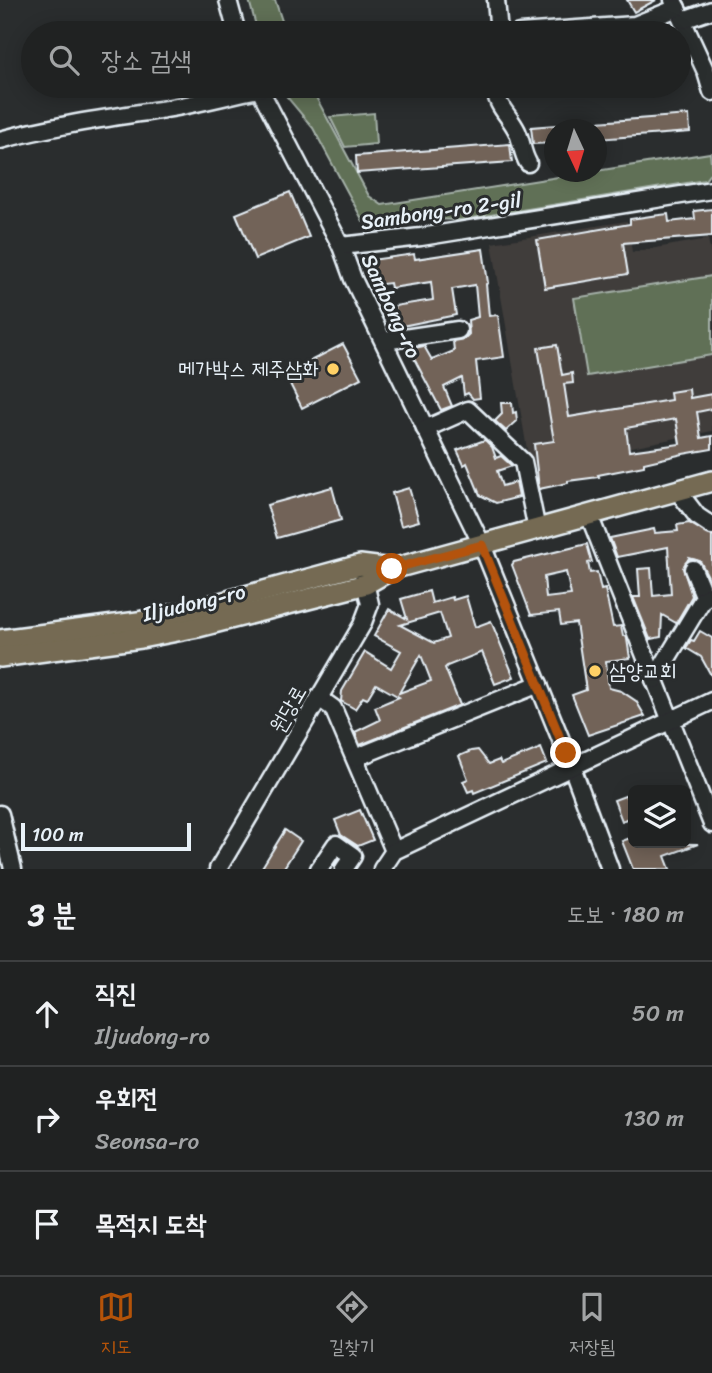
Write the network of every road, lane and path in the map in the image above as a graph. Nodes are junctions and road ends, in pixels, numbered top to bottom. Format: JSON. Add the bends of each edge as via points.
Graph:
{"nodes":[{"id":1,"x":228,"y":0,"type":"edge"},
{"id":2,"x":496,"y":0,"type":"edge"},
{"id":3,"x":678,"y":9,"type":"edge"},
{"id":4,"x":712,"y":10,"type":"edge"},
{"id":5,"x":234,"y":21,"type":"edge"},
{"id":6,"x":498,"y":21,"type":"edge"},
{"id":7,"x":646,"y":21,"type":"edge"},
{"id":8,"x":691,"y":38,"type":"edge"},
{"id":9,"x":712,"y":92,"type":"edge"},
{"id":10,"x":211,"y":98,"type":"edge"},
{"id":11,"x":264,"y":98,"type":"edge"},
{"id":12,"x":495,"y":98,"type":"edge"},
{"id":13,"x":0,"y":140,"type":"edge"},
{"id":14,"x":528,"y":163,"type":"dead end"},
{"id":15,"x":712,"y":190,"type":"edge"},
{"id":16,"x":341,"y":246,"type":"junction"},
{"id":17,"x":458,"y":330,"type":"dead end"},
{"id":18,"x":384,"y":341,"type":"junction"},
{"id":19,"x":425,"y":429,"type":"junction"},
{"id":20,"x":712,"y":481,"type":"edge"},
{"id":21,"x":677,"y":490,"type":"junction"},
{"id":22,"x":589,"y":515,"type":"junction"},
{"id":23,"x":712,"y":526,"type":"edge"},
{"id":24,"x":537,"y":530,"type":"junction"},
{"id":25,"x":482,"y":545,"type":"junction"},
{"id":26,"x":693,"y":569,"type":"dead end"},
{"id":27,"x":363,"y":575,"type":"junction"},
{"id":28,"x":709,"y":596,"type":"edge"},
{"id":29,"x":0,"y":640,"type":"edge"},
{"id":30,"x":0,"y":657,"type":"edge"},
{"id":31,"x":654,"y":680,"type":"junction"},
{"id":32,"x":539,"y":684,"type":"junction"},
{"id":33,"x":319,"y":698,"type":"junction"},
{"id":34,"x":712,"y":701,"type":"edge"},
{"id":35,"x":671,"y":720,"type":"junction"},
{"id":36,"x":355,"y":758,"type":"junction"},
{"id":37,"x":572,"y":767,"type":"junction"},
{"id":38,"x":0,"y":814,"type":"edge"},
{"id":39,"x":712,"y":823,"type":"edge"},
{"id":40,"x":394,"y":852,"type":"junction"},
{"id":41,"x":226,"y":866,"type":"edge"},
{"id":42,"x":13,"y":869,"type":"edge"},
{"id":43,"x":319,"y":869,"type":"edge"},
{"id":44,"x":344,"y":869,"type":"edge"},
{"id":45,"x":382,"y":869,"type":"edge"},
{"id":46,"x":610,"y":869,"type":"edge"}],
"edges":[{"from":1,"to":5,"type":"street"},
{"from":2,"to":6,"type":"street"},
{"from":3,"to":4,"type":"street"},
{"from":3,"to":7,"type":"street"},
{"from":8,"to":9,"type":"street"},
{"from":10,"to":13,"type":"street"},
{"from":11,"to":16,"type":"street","name":"Sambong-ro"},
{"from":12,"to":14,"type":"street","via":[[519,134]]},
{"from":15,"to":16,"type":"street","name":"Sambong-ro 2-gil"},
{"from":16,"to":18,"type":"street","name":"Sambong-ro"},
{"from":17,"to":18,"type":"street"},
{"from":18,"to":19,"type":"street","name":"Sambong-ro"},
{"from":19,"to":24,"type":"street","via":[[468,410],[523,461]]},
{"from":19,"to":25,"type":"street","name":"Sambong-ro"},
{"from":20,"to":21,"type":"main road","name":"Iljudong-ro"},
{"from":21,"to":22,"type":"main road","name":"Iljudong-ro"},
{"from":21,"to":23,"type":"street","via":[[697,516]]},
{"from":22,"to":24,"type":"main road","name":"Iljudong-ro"},
{"from":22,"to":31,"type":"street"},
{"from":24,"to":25,"type":"main road","name":"Iljudong-ro"},
{"from":25,"to":27,"type":"main road","name":"Iljudong-ro"},
{"from":25,"to":32,"type":"street","name":"Sambong-ro"},
{"from":26,"to":28,"type":"street"},
{"from":27,"to":29,"type":"main road","name":"Iljudong-ro","via":[[138,622]]},
{"from":27,"to":30,"type":"main road","name":"Iljudong-ro","via":[[187,629]]},
{"from":27,"to":33,"type":"street","name":"원당로","via":[[370,604]]},
{"from":28,"to":31,"type":"street"},
{"from":31,"to":35,"type":"street"},
{"from":32,"to":36,"type":"street"},
{"from":32,"to":37,"type":"street","name":"Sambong-ro"},
{"from":33,"to":36,"type":"street","via":[[333,708]]},
{"from":33,"to":41,"type":"street","name":"원당로"},
{"from":34,"to":35,"type":"street"},
{"from":35,"to":37,"type":"street"},
{"from":35,"to":39,"type":"street"},
{"from":36,"to":40,"type":"street"},
{"from":37,"to":40,"type":"street"},
{"from":37,"to":46,"type":"street","name":"Sambong-ro"},
{"from":38,"to":42,"type":"street"},
{"from":40,"to":45,"type":"street"},
{"from":43,"to":44,"type":"street","via":[[336,844],[353,856]]}]}
